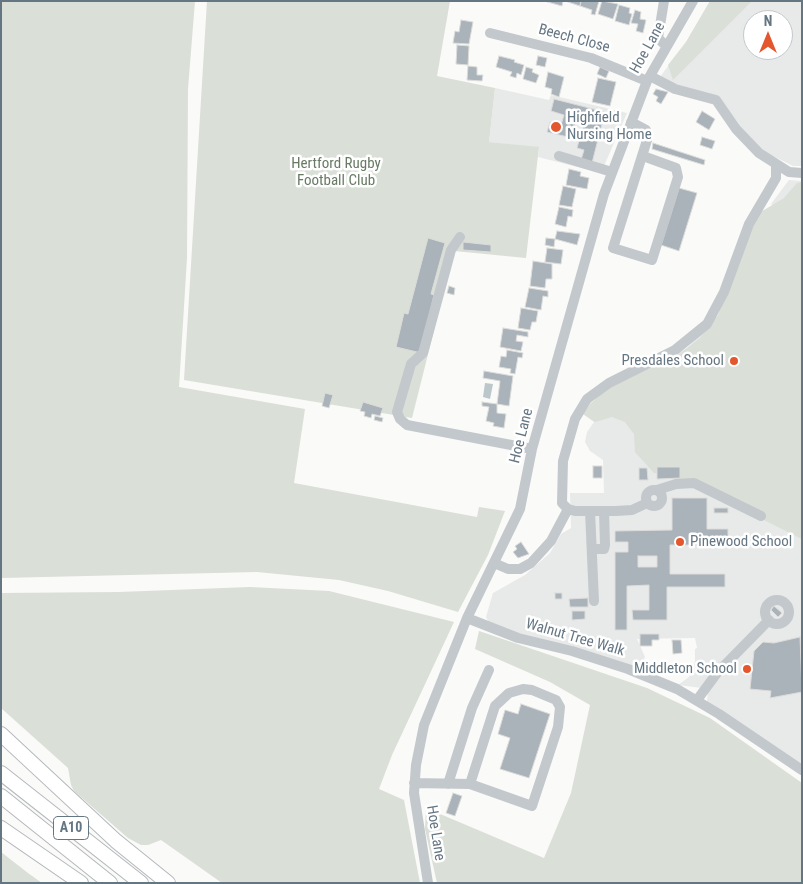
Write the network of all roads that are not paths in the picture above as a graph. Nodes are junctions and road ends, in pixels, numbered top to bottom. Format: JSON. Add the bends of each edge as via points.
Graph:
{"nodes":[{"id":1,"x":664,"y":1,"type":"edge"},
{"id":2,"x":693,"y":1,"type":"edge"},
{"id":3,"x":490,"y":33,"type":"dead end"},
{"id":4,"x":666,"y":46,"type":"junction"},
{"id":5,"x":649,"y":78,"type":"junction"},
{"id":6,"x":631,"y":122,"type":"junction"},
{"id":7,"x":558,"y":156,"type":"dead end"},
{"id":8,"x":642,"y":156,"type":"junction"},
{"id":9,"x":776,"y":164,"type":"junction"},
{"id":10,"x":612,"y":172,"type":"junction"},
{"id":11,"x":802,"y":172,"type":"edge"},
{"id":12,"x":460,"y":237,"type":"dead end"},
{"id":13,"x":532,"y":449,"type":"junction"},
{"id":14,"x":568,"y":509,"type":"junction"},
{"id":15,"x":590,"y":510,"type":"junction"},
{"id":16,"x":604,"y":510,"type":"junction"},
{"id":17,"x":761,"y":516,"type":"dead end"},
{"id":18,"x":593,"y":549,"type":"junction"},
{"id":19,"x":494,"y":562,"type":"junction"},
{"id":20,"x":594,"y":601,"type":"dead end"},
{"id":21,"x":467,"y":618,"type":"junction"},
{"id":22,"x":769,"y":620,"type":"dead end"},
{"id":23,"x":489,"y":670,"type":"dead end"},
{"id":24,"x":697,"y":700,"type":"junction"},
{"id":25,"x":1,"y":734,"type":"edge"},
{"id":26,"x":802,"y":770,"type":"edge"},
{"id":27,"x":1,"y":773,"type":"edge"},
{"id":28,"x":414,"y":783,"type":"junction"},
{"id":29,"x":448,"y":784,"type":"junction"},
{"id":30,"x":470,"y":784,"type":"junction"},
{"id":31,"x":1,"y":796,"type":"edge"},
{"id":32,"x":1,"y":828,"type":"edge"},
{"id":33,"x":81,"y":883,"type":"edge"},
{"id":34,"x":110,"y":883,"type":"edge"},
{"id":35,"x":141,"y":883,"type":"edge"},
{"id":36,"x":168,"y":883,"type":"edge"},
{"id":37,"x":428,"y":883,"type":"edge"}],
"edges":[{"from":1,"to":4,"type":"street","via":[[658,38]]},
{"from":2,"to":4,"type":"street","name":"Hoe Lane"},
{"from":3,"to":5,"type":"street","name":"Beech Close","via":[[591,58]]},
{"from":4,"to":5,"type":"street","name":"Hoe Lane"},
{"from":5,"to":6,"type":"street","name":"Hoe Lane"},
{"from":5,"to":9,"type":"street","name":"Beech Close","via":[[716,100],[748,142]]},
{"from":6,"to":8,"type":"street","via":[[646,130],[648,137]]},
{"from":6,"to":10,"type":"street","name":"Hoe Lane"},
{"from":7,"to":10,"type":"street"},
{"from":8,"to":8,"type":"street","via":[[614,248],[652,260],[678,177],[676,168]]},
{"from":9,"to":11,"type":"street","name":"Beech Close","via":[[789,172]]},
{"from":9,"to":14,"type":"street","via":[[776,178],[750,224],[724,292],[707,324],[675,350],[609,383],[587,399],[574,419],[562,462],[564,484],[560,494],[562,504]]},
{"from":10,"to":13,"type":"street","name":"Hoe Lane","via":[[590,236]]},
{"from":12,"to":13,"type":"street","via":[[451,250],[423,353],[410,364],[397,412],[402,422],[415,427]]},
{"from":13,"to":19,"type":"street","name":"Hoe Lane","via":[[520,509]]},
{"from":14,"to":15,"type":"street"},
{"from":14,"to":19,"type":"street","via":[[551,541],[531,564],[514,569]]},
{"from":15,"to":16,"type":"street"},
{"from":15,"to":18,"type":"street"},
{"from":16,"to":17,"type":"street","via":[[632,510],[647,502],[654,506],[661,502],[661,494],[657,490],[694,483]]},
{"from":16,"to":18,"type":"street","via":[[604,549]]},
{"from":18,"to":20,"type":"street"},
{"from":19,"to":21,"type":"street","name":"Hoe Lane"},
{"from":21,"to":24,"type":"street","name":"Walnut Tree Walk","via":[[518,638],[628,669]]},
{"from":21,"to":28,"type":"street","name":"Hoe Lane","via":[[424,725]]},
{"from":22,"to":24,"type":"street","via":[[717,673]]},
{"from":23,"to":29,"type":"street","via":[[472,708]]},
{"from":24,"to":26,"type":"street","name":"Walnut Tree Walk"},
{"from":25,"to":36,"type":"highway","via":[[116,841]]},
{"from":27,"to":35,"type":"highway","number":"A10"},
{"from":28,"to":29,"type":"street"},
{"from":28,"to":37,"type":"street","name":"Hoe Lane"},
{"from":29,"to":30,"type":"street"},
{"from":30,"to":30,"type":"street","via":[[495,706],[501,698],[523,689],[556,700],[560,706],[558,727],[532,806]]},
{"from":31,"to":34,"type":"highway","number":"A10"},
{"from":32,"to":33,"type":"highway"}]}
